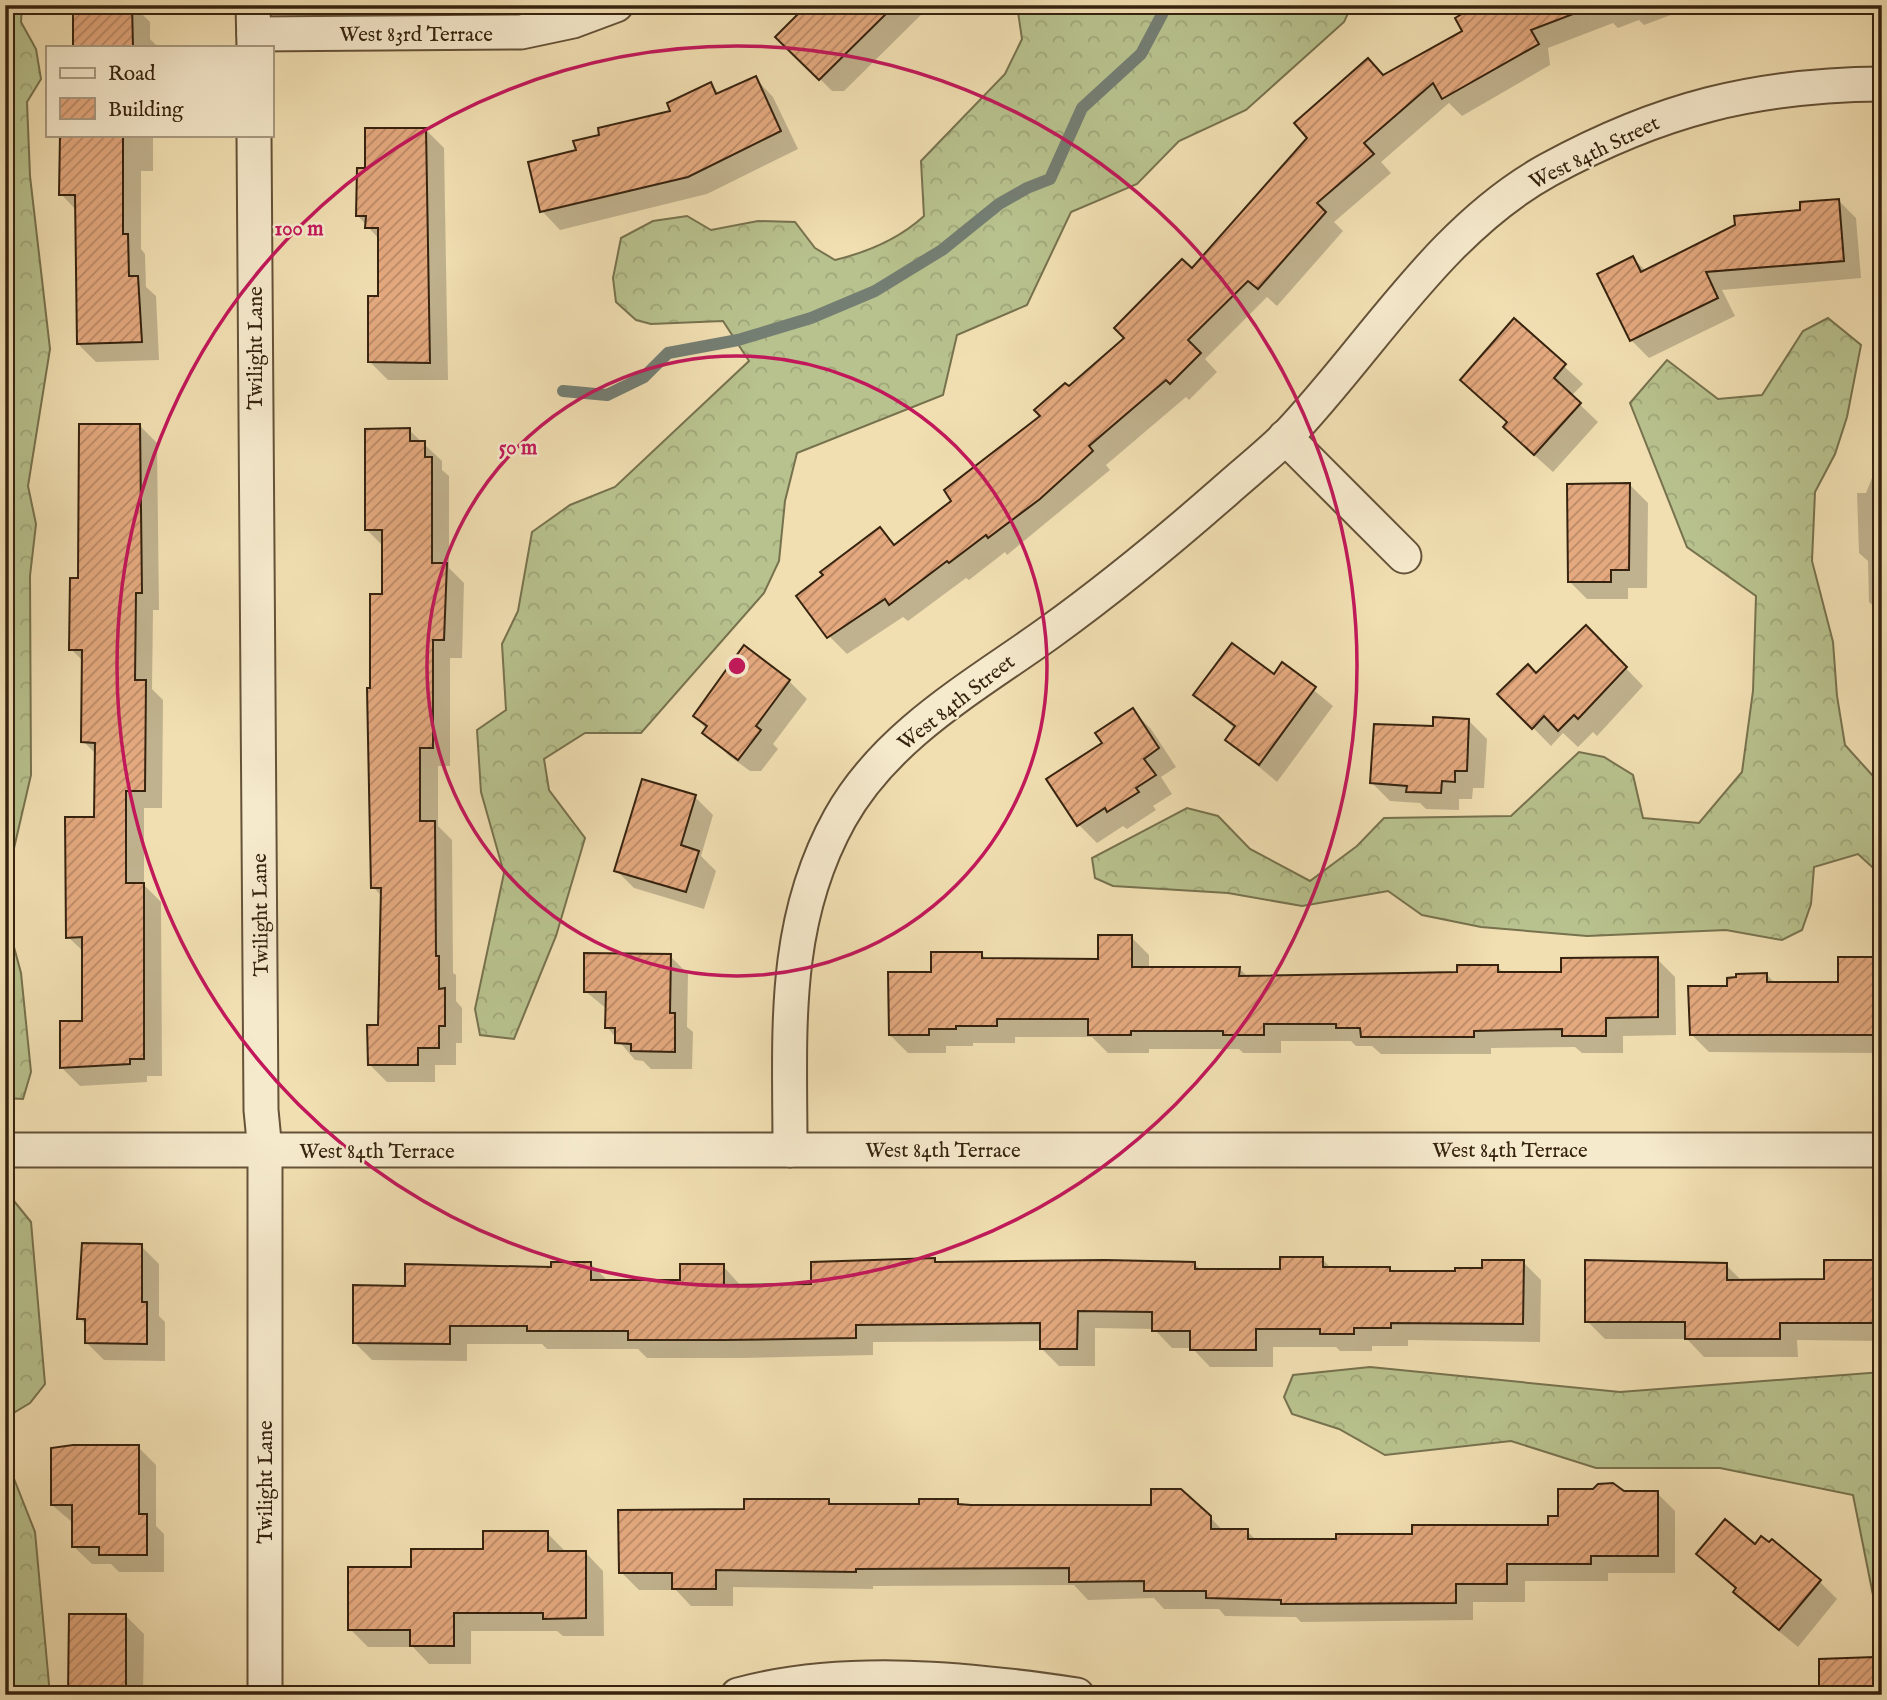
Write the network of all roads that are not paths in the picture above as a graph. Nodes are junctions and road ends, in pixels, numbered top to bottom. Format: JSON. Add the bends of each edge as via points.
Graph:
{"nodes":[{"id":1,"x":616,"y":5,"type":"edge"},
{"id":2,"x":254,"y":29,"type":"edge"},
{"id":3,"x":1882,"y":84,"type":"edge"},
{"id":4,"x":254,"y":136,"type":"edge"},
{"id":5,"x":1285,"y":437,"type":"junction"},
{"id":6,"x":1404,"y":556,"type":"dead end"},
{"id":7,"x":5,"y":1150,"type":"edge"},
{"id":8,"x":790,"y":1150,"type":"junction"},
{"id":9,"x":1882,"y":1150,"type":"edge"},
{"id":10,"x":265,"y":1151,"type":"junction"},
{"id":11,"x":265,"y":1695,"type":"edge"},
{"id":12,"x":738,"y":1695,"type":"edge"},
{"id":13,"x":1077,"y":1695,"type":"edge"}],
"edges":[{"from":1,"to":2,"type":"street","name":"West 83rd Terrace","via":[[573,21],[521,32]]},
{"from":3,"to":5,"type":"street","name":"West 84th Street","via":[[1812,86],[1717,100],[1627,132],[1544,172],[1475,225],[1428,272]]},
{"from":4,"to":10,"type":"street","name":"Twilight Lane","via":[[261,1110]]},
{"from":5,"to":6,"type":"street"},
{"from":5,"to":8,"type":"street","name":"West 84th Street","via":[[1146,561],[913,731],[859,790],[824,851],[801,917],[791,987]]},
{"from":7,"to":10,"type":"street","name":"West 84th Terrace"},
{"from":8,"to":9,"type":"street","name":"West 84th Terrace"},
{"from":8,"to":10,"type":"street","name":"West 84th Terrace"},
{"from":10,"to":11,"type":"street","name":"Twilight Lane"},
{"from":12,"to":13,"type":"street","via":[[894,1677],[960,1679]]}]}
